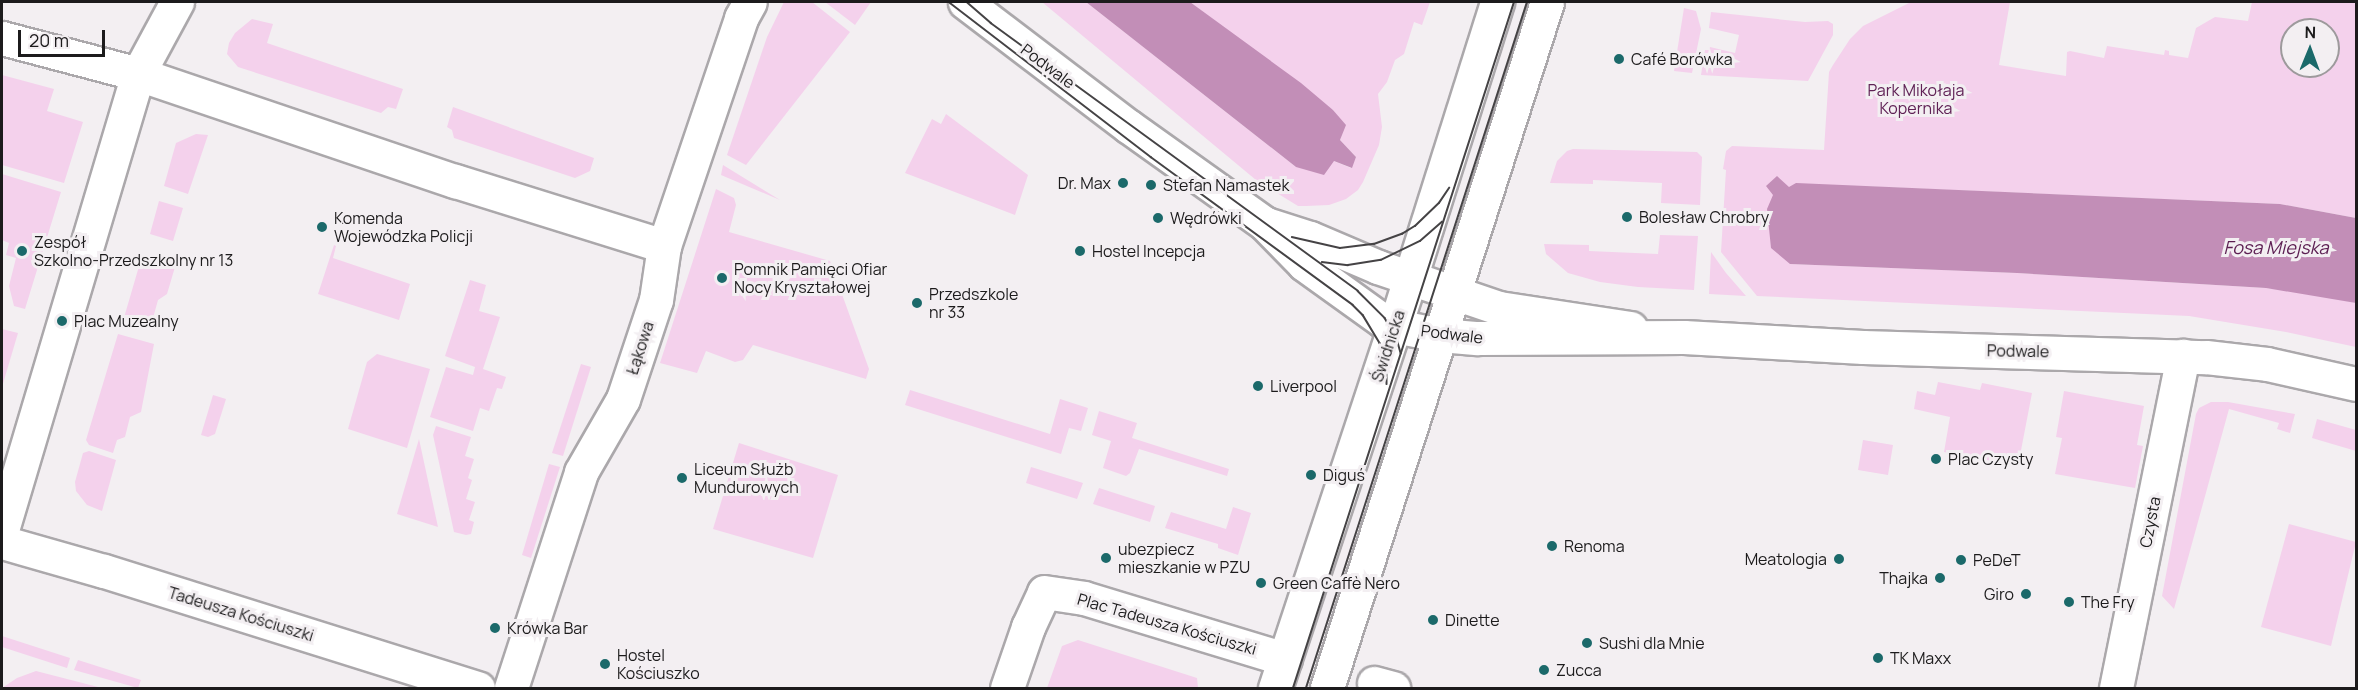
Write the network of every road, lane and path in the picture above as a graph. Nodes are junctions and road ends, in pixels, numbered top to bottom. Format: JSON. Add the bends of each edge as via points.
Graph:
{"nodes":[{"id":1,"x":177,"y":2,"type":"edge"},
{"id":2,"x":750,"y":2,"type":"edge"},
{"id":3,"x":953,"y":2,"type":"edge"},
{"id":4,"x":965,"y":2,"type":"edge"},
{"id":5,"x":1497,"y":2,"type":"edge"},
{"id":6,"x":1546,"y":2,"type":"edge"},
{"id":7,"x":1006,"y":35,"type":"junction"},
{"id":8,"x":2,"y":38,"type":"edge"},
{"id":9,"x":138,"y":74,"type":"junction"},
{"id":10,"x":1264,"y":223,"type":"junction"},
{"id":11,"x":664,"y":246,"type":"junction"},
{"id":12,"x":1410,"y":278,"type":"junction"},
{"id":13,"x":1453,"y":293,"type":"junction"},
{"id":14,"x":1395,"y":326,"type":"junction"},
{"id":15,"x":1440,"y":335,"type":"junction"},
{"id":16,"x":1677,"y":337,"type":"junction"},
{"id":17,"x":2183,"y":356,"type":"junction"},
{"id":18,"x":2356,"y":384,"type":"edge"},
{"id":19,"x":2,"y":530,"type":"edge"},
{"id":20,"x":2,"y":542,"type":"edge"},
{"id":21,"x":1280,"y":674,"type":"edge"},
{"id":22,"x":478,"y":688,"type":"edge"},
{"id":23,"x":511,"y":688,"type":"edge"},
{"id":24,"x":1007,"y":688,"type":"edge"},
{"id":25,"x":1327,"y":688,"type":"edge"},
{"id":26,"x":2116,"y":688,"type":"edge"}],
"edges":[{"from":1,"to":9,"type":"street"},
{"from":2,"to":11,"type":"street","name":"Łąkowa","via":[[741,18]]},
{"from":3,"to":7,"type":"street","name":"Podwale"},
{"from":4,"to":7,"type":"street","name":"Podwale"},
{"from":5,"to":12,"type":"street","name":"Świdnicka"},
{"from":6,"to":13,"type":"street"},
{"from":7,"to":10,"type":"street","name":"Podwale"},
{"from":8,"to":9,"type":"street"},
{"from":9,"to":11,"type":"street","via":[[455,181]]},
{"from":9,"to":19,"type":"street"},
{"from":10,"to":12,"type":"street","name":"Podwale"},
{"from":10,"to":14,"type":"street","name":"Podwale","via":[[1304,264],[1369,312]]},
{"from":11,"to":23,"type":"street","name":"Łąkowa","via":[[656,300],[623,399],[581,471]]},
{"from":12,"to":13,"type":"street","name":"Podwale"},
{"from":12,"to":14,"type":"street","name":"Świdnicka"},
{"from":13,"to":15,"type":"street"},
{"from":13,"to":16,"type":"street","name":"Podwale","via":[[1499,308]]},
{"from":14,"to":15,"type":"street","name":"Podwale"},
{"from":14,"to":21,"type":"street","name":"Świdnicka"},
{"from":15,"to":16,"type":"street","name":"Podwale","via":[[1506,339]]},
{"from":15,"to":25,"type":"street"},
{"from":16,"to":17,"type":"street","name":"Podwale","via":[[1863,347]]},
{"from":17,"to":18,"type":"street","name":"Podwale","via":[[2267,364]]},
{"from":17,"to":26,"type":"street","name":"Czysta"},
{"from":20,"to":22,"type":"street","name":"Tadeusza Kościuszki"},
{"from":21,"to":24,"type":"street","name":"Plac Tadeusza Kościuszki","via":[[1084,598],[1044,592]]}]}
